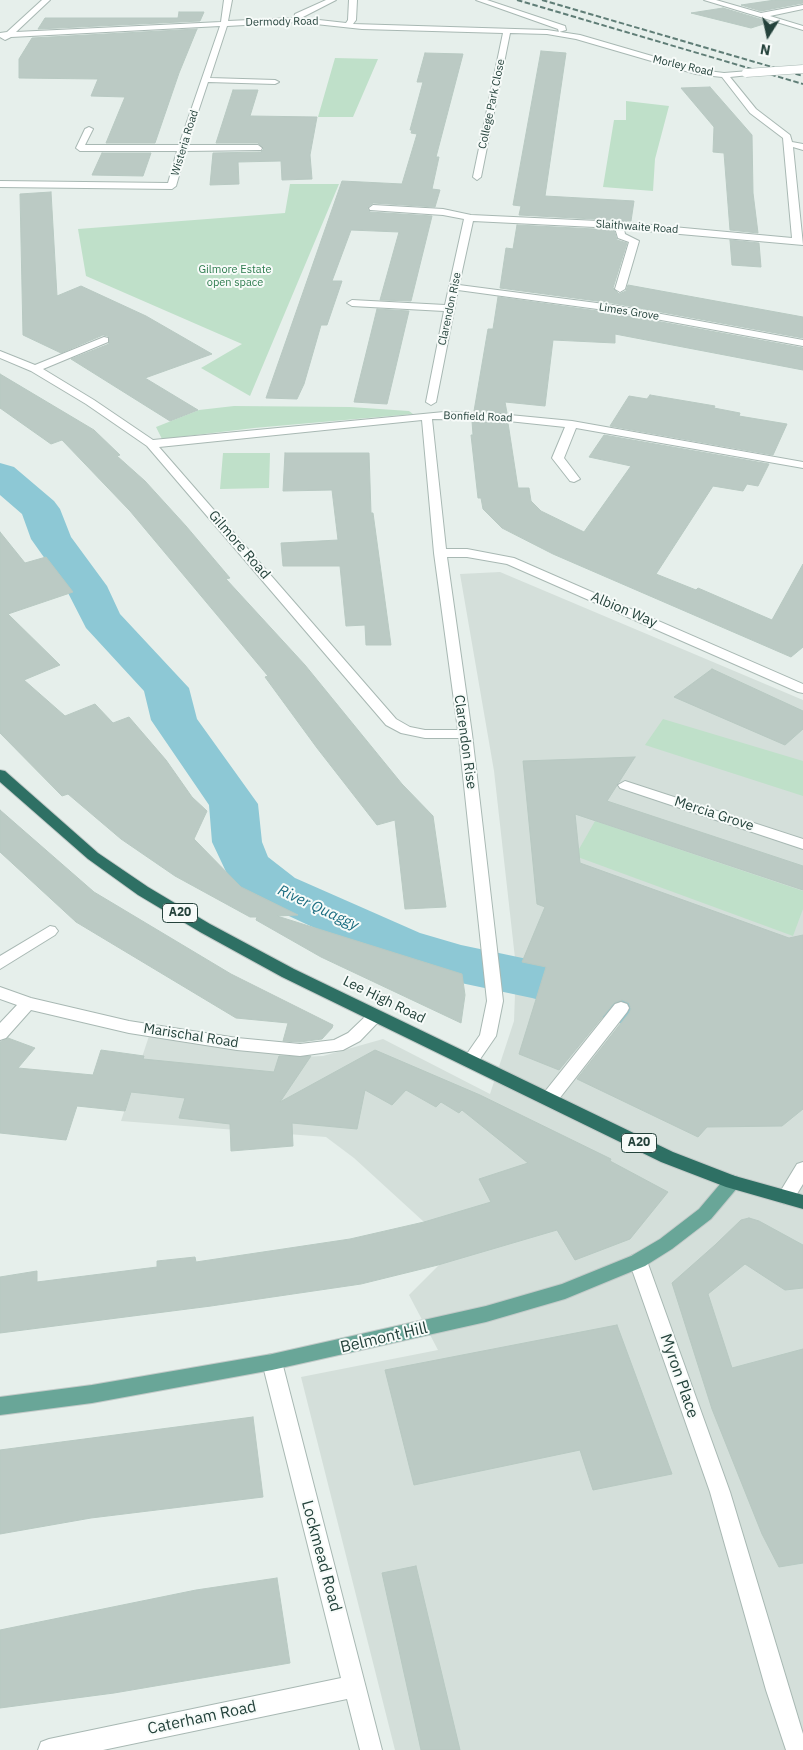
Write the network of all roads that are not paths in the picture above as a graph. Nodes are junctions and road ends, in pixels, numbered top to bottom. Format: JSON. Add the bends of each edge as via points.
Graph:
{"nodes":[{"id":1,"x":46,"y":0,"type":"edge"},
{"id":2,"x":228,"y":0,"type":"edge"},
{"id":3,"x":332,"y":0,"type":"edge"},
{"id":4,"x":354,"y":0,"type":"edge"},
{"id":5,"x":480,"y":0,"type":"edge"},
{"id":6,"x":708,"y":0,"type":"edge"},
{"id":7,"x":803,"y":7,"type":"edge"},
{"id":8,"x":763,"y":15,"type":"junction"},
{"id":9,"x":296,"y":20,"type":"junction"},
{"id":10,"x":224,"y":24,"type":"junction"},
{"id":11,"x":348,"y":25,"type":"junction"},
{"id":12,"x":803,"y":28,"type":"edge"},
{"id":13,"x":507,"y":31,"type":"junction"},
{"id":14,"x":563,"y":34,"type":"junction"},
{"id":15,"x":4,"y":35,"type":"edge"},
{"id":16,"x":0,"y":44,"type":"edge"},
{"id":17,"x":803,"y":69,"type":"edge"},
{"id":18,"x":724,"y":75,"type":"junction"},
{"id":19,"x":205,"y":80,"type":"junction"},
{"id":20,"x":275,"y":82,"type":"dead end"},
{"id":21,"x":89,"y":130,"type":"dead end"},
{"id":22,"x":788,"y":144,"type":"junction"},
{"id":23,"x":182,"y":148,"type":"junction"},
{"id":24,"x":258,"y":148,"type":"dead end"},
{"id":25,"x":803,"y":148,"type":"edge"},
{"id":26,"x":477,"y":177,"type":"dead end"},
{"id":27,"x":0,"y":184,"type":"edge"},
{"id":28,"x":373,"y":208,"type":"dead end"},
{"id":29,"x":471,"y":218,"type":"junction"},
{"id":30,"x":619,"y":226,"type":"junction"},
{"id":31,"x":800,"y":242,"type":"edge"},
{"id":32,"x":455,"y":287,"type":"junction"},
{"id":33,"x":620,"y":289,"type":"dead end"},
{"id":34,"x":352,"y":303,"type":"dead end"},
{"id":35,"x":450,"y":308,"type":"junction"},
{"id":36,"x":104,"y":340,"type":"dead end"},
{"id":37,"x":803,"y":343,"type":"edge"},
{"id":38,"x":0,"y":354,"type":"edge"},
{"id":39,"x":35,"y":369,"type":"junction"},
{"id":40,"x":430,"y":402,"type":"dead end"},
{"id":41,"x":427,"y":417,"type":"junction"},
{"id":42,"x":572,"y":424,"type":"junction"},
{"id":43,"x":151,"y":444,"type":"junction"},
{"id":44,"x":803,"y":464,"type":"edge"},
{"id":45,"x":574,"y":479,"type":"dead end"},
{"id":46,"x":440,"y":553,"type":"junction"},
{"id":47,"x":803,"y":689,"type":"edge"},
{"id":48,"x":465,"y":734,"type":"junction"},
{"id":49,"x":0,"y":774,"type":"edge"},
{"id":50,"x":625,"y":785,"type":"dead end"},
{"id":51,"x":803,"y":844,"type":"edge"},
{"id":52,"x":50,"y":931,"type":"dead end"},
{"id":53,"x":0,"y":963,"type":"edge"},
{"id":54,"x":0,"y":993,"type":"edge"},
{"id":55,"x":28,"y":1004,"type":"junction"},
{"id":56,"x":621,"y":1008,"type":"dead end"},
{"id":57,"x":376,"y":1016,"type":"junction"},
{"id":58,"x":0,"y":1034,"type":"edge"},
{"id":59,"x":470,"y":1061,"type":"junction"},
{"id":60,"x":549,"y":1099,"type":"junction"},
{"id":61,"x":803,"y":1169,"type":"edge"},
{"id":62,"x":732,"y":1182,"type":"junction"},
{"id":63,"x":794,"y":1200,"type":"edge"},
{"id":64,"x":638,"y":1261,"type":"junction"},
{"id":65,"x":272,"y":1362,"type":"junction"},
{"id":66,"x":0,"y":1406,"type":"edge"},
{"id":67,"x":354,"y":1686,"type":"junction"},
{"id":68,"x":49,"y":1750,"type":"edge"},
{"id":69,"x":370,"y":1750,"type":"edge"},
{"id":70,"x":797,"y":1750,"type":"edge"}],
"edges":[{"from":1,"to":15,"type":"street"},
{"from":2,"to":10,"type":"street","name":"Wisteria Road"},
{"from":3,"to":9,"type":"street","via":[[298,16]]},
{"from":4,"to":11,"type":"street","via":[[352,20]]},
{"from":5,"to":14,"type":"street","via":[[562,28]]},
{"from":6,"to":8,"type":"street"},
{"from":7,"to":8,"type":"street"},
{"from":8,"to":12,"type":"street"},
{"from":9,"to":10,"type":"street","name":"Dermody Road"},
{"from":9,"to":11,"type":"street","name":"Dermody Road"},
{"from":10,"to":15,"type":"street","name":"Dermody Road"},
{"from":10,"to":19,"type":"street","name":"Wisteria Road"},
{"from":11,"to":13,"type":"street","name":"Dermody Road"},
{"from":13,"to":14,"type":"street","name":"Dermody Road"},
{"from":13,"to":26,"type":"street","name":"College Park Close"},
{"from":14,"to":18,"type":"street","name":"Morley Road","via":[[691,70]]},
{"from":15,"to":16,"type":"street"},
{"from":17,"to":18,"type":"street","bridge":true},
{"from":18,"to":22,"type":"street","name":"Morley Road","via":[[754,111],[787,137]]},
{"from":19,"to":20,"type":"street"},
{"from":19,"to":23,"type":"street","name":"Wisteria Road"},
{"from":21,"to":23,"type":"street","via":[[80,148]]},
{"from":22,"to":25,"type":"street"},
{"from":22,"to":31,"type":"street"},
{"from":23,"to":24,"type":"street"},
{"from":23,"to":27,"type":"street","name":"Wisteria Road","via":[[172,186]]},
{"from":28,"to":29,"type":"street","name":"Slaithwaite Road","via":[[416,214],[443,212]]},
{"from":29,"to":30,"type":"street","name":"Slaithwaite Road"},
{"from":29,"to":32,"type":"street","name":"Clarendon Rise","via":[[465,228]]},
{"from":30,"to":31,"type":"street","name":"Slaithwaite Road"},
{"from":30,"to":33,"type":"street","via":[[621,236],[634,241]]},
{"from":32,"to":35,"type":"street","name":"Clarendon Rise"},
{"from":32,"to":37,"type":"street","name":"Limes Grove","via":[[612,308]]},
{"from":34,"to":35,"type":"street"},
{"from":35,"to":40,"type":"street","name":"Clarendon Rise"},
{"from":36,"to":39,"type":"street"},
{"from":38,"to":39,"type":"street","name":"Gilmore Road"},
{"from":39,"to":43,"type":"street","name":"Gilmore Road","via":[[116,418]]},
{"from":41,"to":42,"type":"street","name":"Bonfield Road","via":[[499,417]]},
{"from":41,"to":43,"type":"street","name":"Bonfield Road"},
{"from":41,"to":46,"type":"street","name":"Clarendon Rise"},
{"from":42,"to":44,"type":"street","name":"Bonfield Road"},
{"from":42,"to":45,"type":"street","via":[[558,458]]},
{"from":43,"to":48,"type":"street","name":"Gilmore Road","via":[[391,722],[406,730],[425,734]]},
{"from":46,"to":47,"type":"street","name":"Albion Way","via":[[467,553],[510,561]]},
{"from":46,"to":48,"type":"street","name":"Clarendon Rise"},
{"from":48,"to":59,"type":"street","name":"Clarendon Rise","via":[[495,1001],[488,1036]]},
{"from":49,"to":57,"type":"highway","name":"Lee High Road","number":"A20","via":[[93,856],[143,891],[205,928]]},
{"from":50,"to":51,"type":"street","name":"Mercia Grove"},
{"from":52,"to":53,"type":"street"},
{"from":54,"to":55,"type":"street","name":"Marischal Road"},
{"from":55,"to":57,"type":"street","name":"Marischal Road","via":[[129,1026],[237,1044],[300,1050],[337,1046],[354,1037]]},
{"from":55,"to":58,"type":"street"},
{"from":56,"to":60,"type":"street"},
{"from":57,"to":59,"type":"highway","name":"Lee High Road","number":"A20"},
{"from":59,"to":60,"type":"highway","name":"Lee High Road","number":"A20"},
{"from":60,"to":62,"type":"highway","name":"Lee High Road","number":"A20","via":[[674,1160]]},
{"from":61,"to":63,"type":"street"},
{"from":62,"to":63,"type":"highway","name":"Lee High Road","number":"A20"},
{"from":62,"to":64,"type":"main road","name":"Belmont Hill","via":[[699,1219]]},
{"from":64,"to":65,"type":"main road","name":"Belmont Hill","via":[[564,1291],[486,1314]]},
{"from":64,"to":70,"type":"street","name":"Myron Place","via":[[720,1492],[776,1690]]},
{"from":65,"to":66,"type":"main road","name":"Belmont Hill","via":[[92,1394]]},
{"from":65,"to":67,"type":"street","name":"Lockmead Road"},
{"from":67,"to":68,"type":"street","name":"Caterham Road"},
{"from":67,"to":69,"type":"street","name":"Lockmead Road"}]}
